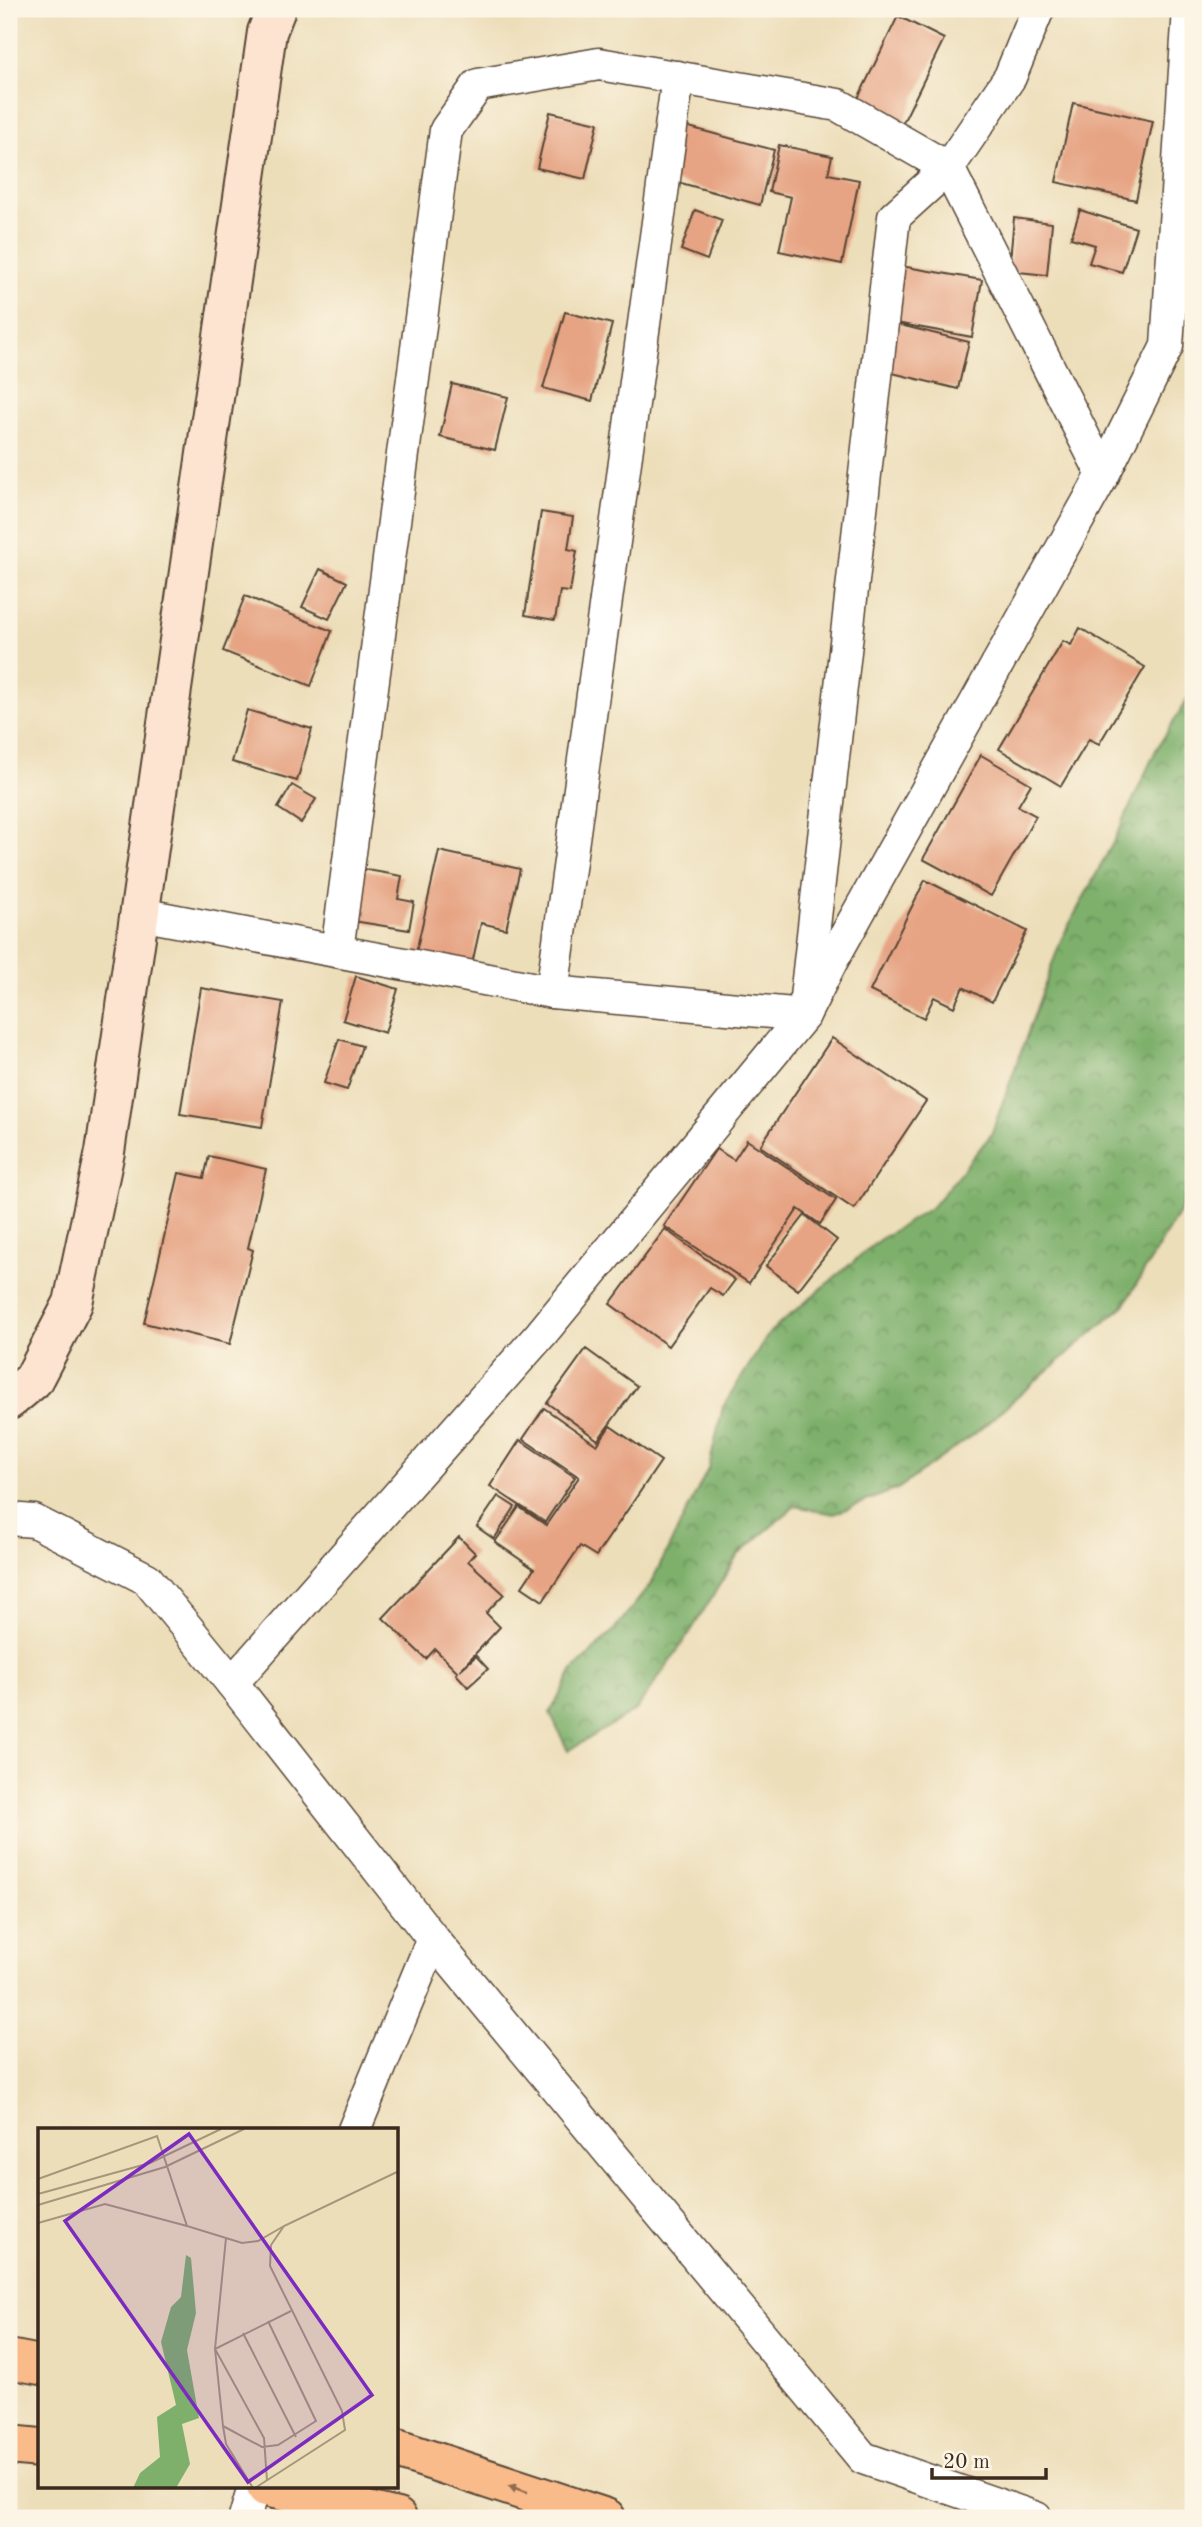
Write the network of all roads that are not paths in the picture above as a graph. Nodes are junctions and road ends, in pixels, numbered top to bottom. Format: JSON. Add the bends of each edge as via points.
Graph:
{"nodes":[{"id":1,"x":276,"y":9,"type":"edge"},
{"id":2,"x":1038,"y":9,"type":"edge"},
{"id":3,"x":1189,"y":9,"type":"edge"},
{"id":4,"x":678,"y":77,"type":"junction"},
{"id":5,"x":948,"y":168,"type":"junction"},
{"id":6,"x":1103,"y":475,"type":"junction"},
{"id":7,"x":140,"y":914,"type":"junction"},
{"id":8,"x":337,"y":951,"type":"junction"},
{"id":9,"x":552,"y":992,"type":"junction"},
{"id":10,"x":804,"y":1015,"type":"junction"},
{"id":11,"x":9,"y":1400,"type":"edge"},
{"id":12,"x":9,"y":1518,"type":"edge"},
{"id":13,"x":232,"y":1683,"type":"junction"},
{"id":14,"x":433,"y":1940,"type":"junction"},
{"id":15,"x":355,"y":2128,"type":"edge"},
{"id":16,"x":9,"y":2360,"type":"edge"},
{"id":17,"x":38,"y":2365,"type":"edge"},
{"id":18,"x":9,"y":2445,"type":"edge"},
{"id":19,"x":38,"y":2448,"type":"edge"},
{"id":20,"x":413,"y":2454,"type":"edge"},
{"id":21,"x":254,"y":2488,"type":"edge"},
{"id":22,"x":270,"y":2488,"type":"edge"},
{"id":23,"x":392,"y":2517,"type":"edge"},
{"id":24,"x":245,"y":2518,"type":"edge"},
{"id":25,"x":606,"y":2518,"type":"edge"},
{"id":26,"x":1036,"y":2518,"type":"edge"}],
"edges":[{"from":1,"to":7,"type":"main road","via":[[267,32]]},
{"from":2,"to":5,"type":"street","via":[[1010,77]]},
{"from":3,"to":6,"type":"street","via":[[1167,346]]},
{"from":4,"to":5,"type":"street","via":[[838,105]]},
{"from":4,"to":8,"type":"street","via":[[599,64],[478,85],[446,130]]},
{"from":4,"to":9,"type":"street"},
{"from":5,"to":6,"type":"street"},
{"from":5,"to":10,"type":"street","via":[[894,217]]},
{"from":6,"to":10,"type":"street"},
{"from":7,"to":8,"type":"street"},
{"from":7,"to":11,"type":"main road","via":[[105,1152],[73,1303],[33,1380]]},
{"from":8,"to":9,"type":"street"},
{"from":9,"to":10,"type":"street"},
{"from":10,"to":13,"type":"street","via":[[541,1334]]},
{"from":12,"to":13,"type":"street","via":[[34,1521],[147,1579]]},
{"from":13,"to":14,"type":"street"},
{"from":14,"to":15,"type":"street"},
{"from":14,"to":26,"type":"street","via":[[863,2458]]},
{"from":16,"to":17,"type":"highway"},
{"from":18,"to":19,"type":"highway"},
{"from":25,"to":20,"type":"highway","one_way":true},
{"from":21,"to":24,"type":"street"},
{"from":22,"to":23,"type":"highway"}]}
